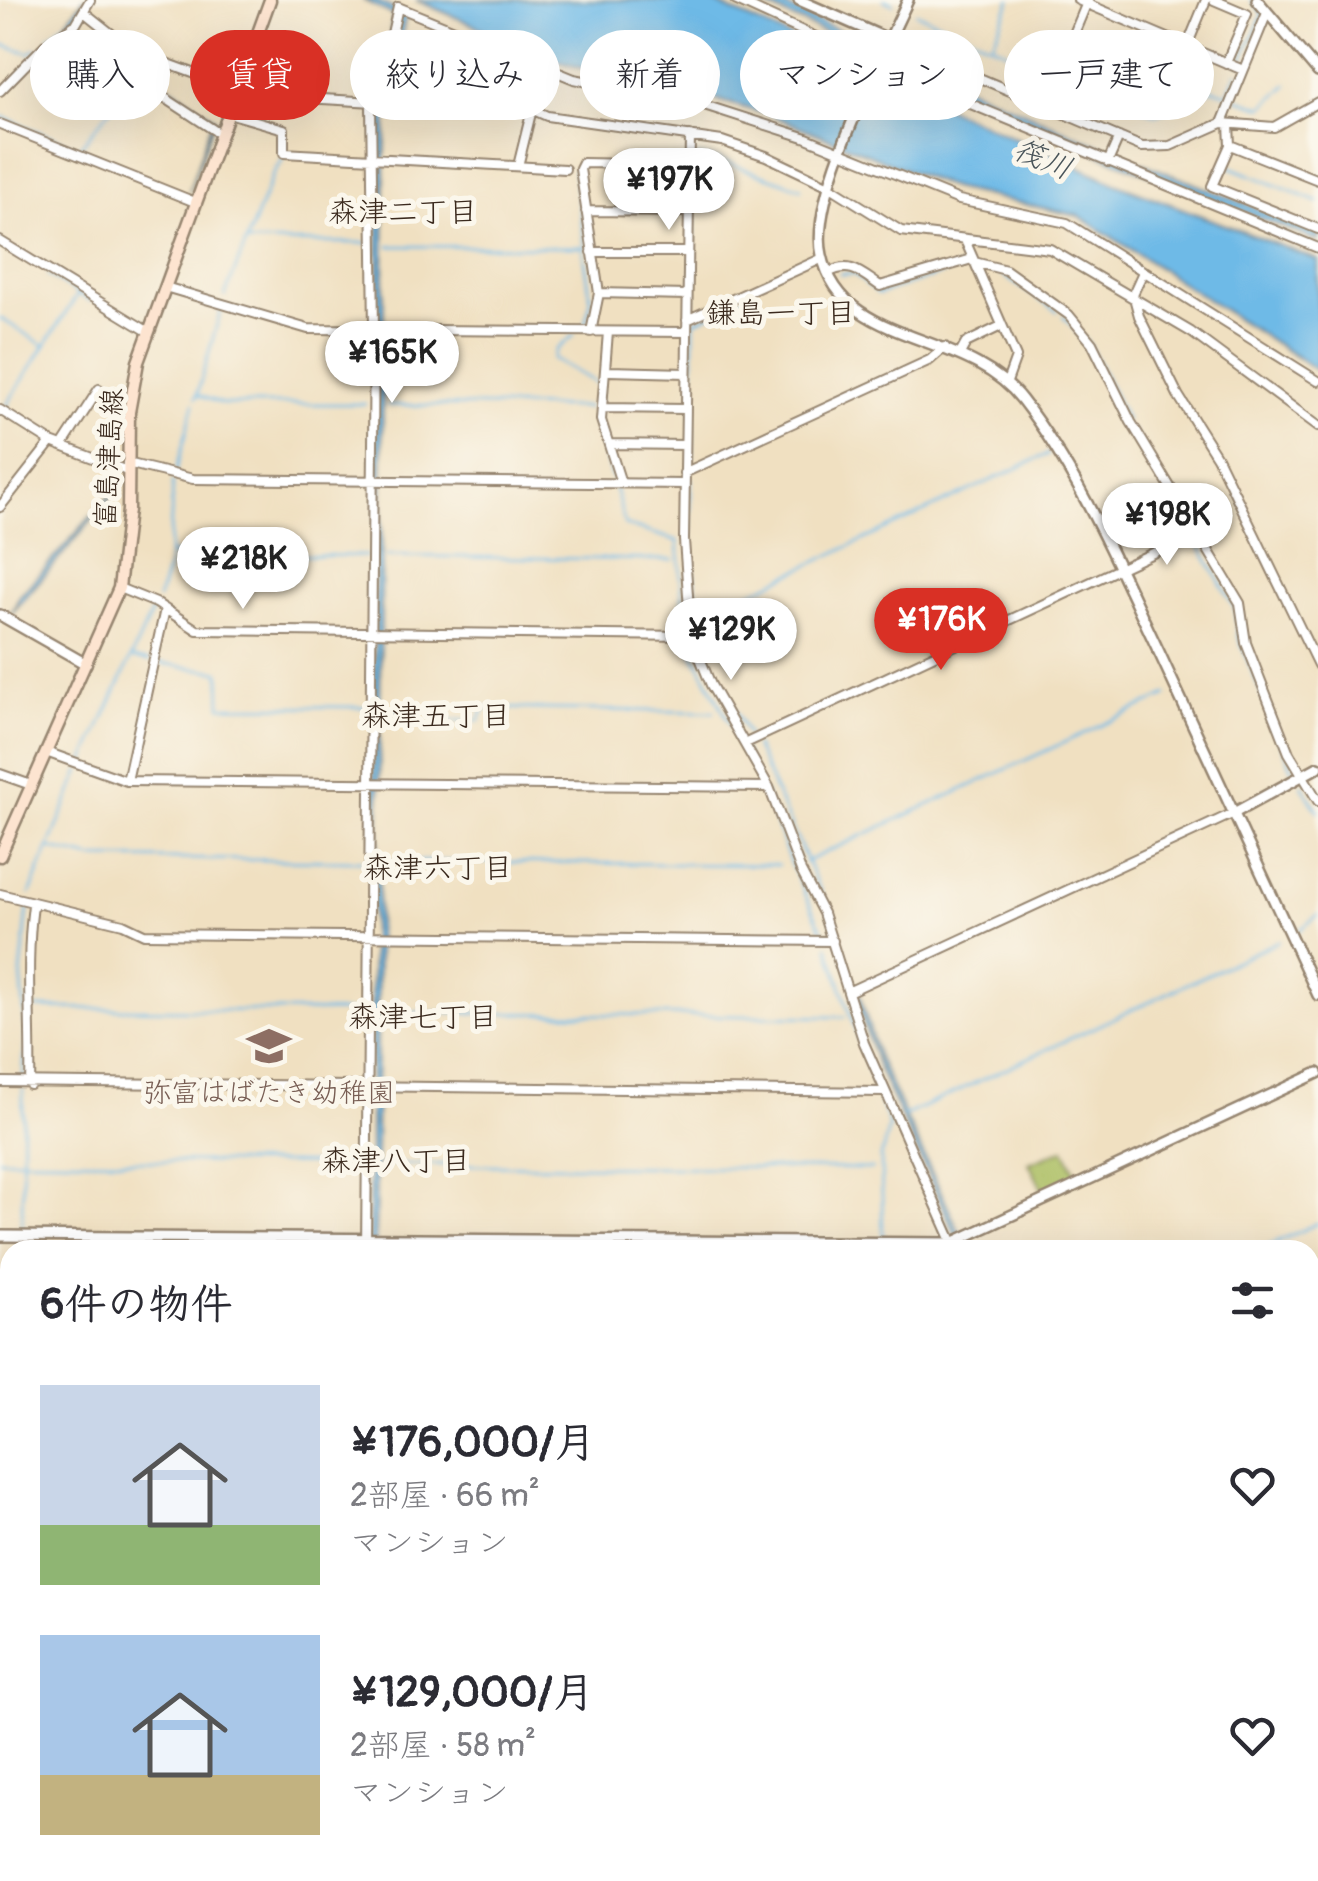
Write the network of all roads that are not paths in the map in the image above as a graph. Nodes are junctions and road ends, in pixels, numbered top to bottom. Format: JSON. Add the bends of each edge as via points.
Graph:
{"nodes":[{"id":1,"x":90,"y":0,"type":"edge"},
{"id":2,"x":270,"y":0,"type":"edge"},
{"id":3,"x":736,"y":0,"type":"edge"},
{"id":4,"x":798,"y":0,"type":"edge"},
{"id":5,"x":908,"y":0,"type":"edge"},
{"id":6,"x":1210,"y":0,"type":"edge"},
{"id":7,"x":1257,"y":0,"type":"edge"},
{"id":8,"x":1084,"y":1,"type":"edge"},
{"id":9,"x":1267,"y":12,"type":"junction"},
{"id":10,"x":77,"y":22,"type":"junction"},
{"id":11,"x":259,"y":30,"type":"edge"},
{"id":12,"x":392,"y":30,"type":"edge"},
{"id":13,"x":459,"y":30,"type":"edge"},
{"id":14,"x":800,"y":30,"type":"edge"},
{"id":15,"x":858,"y":30,"type":"edge"},
{"id":16,"x":895,"y":30,"type":"edge"},
{"id":17,"x":1073,"y":30,"type":"edge"},
{"id":18,"x":1150,"y":30,"type":"edge"},
{"id":19,"x":1194,"y":30,"type":"edge"},
{"id":20,"x":1214,"y":58,"type":"edge"},
{"id":21,"x":1226,"y":63,"type":"junction"},
{"id":22,"x":1243,"y":70,"type":"junction"},
{"id":23,"x":190,"y":72,"type":"edge"},
{"id":24,"x":1318,"y":72,"type":"edge"},
{"id":25,"x":560,"y":73,"type":"edge"},
{"id":26,"x":0,"y":90,"type":"edge"},
{"id":27,"x":1318,"y":102,"type":"edge"},
{"id":28,"x":984,"y":110,"type":"edge"},
{"id":29,"x":560,"y":118,"type":"edge"},
{"id":30,"x":222,"y":120,"type":"edge"},
{"id":31,"x":252,"y":120,"type":"edge"},
{"id":32,"x":379,"y":120,"type":"edge"},
{"id":33,"x":529,"y":120,"type":"edge"},
{"id":34,"x":857,"y":120,"type":"edge"},
{"id":35,"x":1078,"y":120,"type":"edge"},
{"id":36,"x":1226,"y":123,"type":"junction"},
{"id":37,"x":0,"y":124,"type":"edge"},
{"id":38,"x":214,"y":130,"type":"junction"},
{"id":39,"x":690,"y":136,"type":"junction"},
{"id":40,"x":1119,"y":137,"type":"junction"},
{"id":41,"x":1230,"y":145,"type":"junction"},
{"id":42,"x":843,"y":152,"type":"junction"},
{"id":43,"x":380,"y":158,"type":"junction"},
{"id":44,"x":1109,"y":161,"type":"junction"},
{"id":45,"x":688,"y":165,"type":"junction"},
{"id":46,"x":518,"y":166,"type":"junction"},
{"id":47,"x":565,"y":169,"type":"dead end"},
{"id":48,"x":1318,"y":180,"type":"edge"},
{"id":49,"x":829,"y":186,"type":"junction"},
{"id":50,"x":194,"y":202,"type":"junction"},
{"id":51,"x":586,"y":211,"type":"junction"},
{"id":52,"x":688,"y":212,"type":"junction"},
{"id":53,"x":1318,"y":228,"type":"edge"},
{"id":54,"x":965,"y":240,"type":"junction"},
{"id":55,"x":0,"y":241,"type":"edge"},
{"id":56,"x":1318,"y":248,"type":"edge"},
{"id":57,"x":592,"y":252,"type":"junction"},
{"id":58,"x":687,"y":252,"type":"junction"},
{"id":59,"x":822,"y":258,"type":"junction"},
{"id":60,"x":973,"y":261,"type":"junction"},
{"id":61,"x":828,"y":272,"type":"junction"},
{"id":62,"x":1144,"y":272,"type":"junction"},
{"id":63,"x":165,"y":287,"type":"junction"},
{"id":64,"x":598,"y":292,"type":"junction"},
{"id":65,"x":1133,"y":294,"type":"junction"},
{"id":66,"x":687,"y":295,"type":"junction"},
{"id":67,"x":687,"y":320,"type":"junction"},
{"id":68,"x":1001,"y":326,"type":"junction"},
{"id":69,"x":379,"y":330,"type":"junction"},
{"id":70,"x":149,"y":332,"type":"junction"},
{"id":71,"x":591,"y":332,"type":"junction"},
{"id":72,"x":608,"y":332,"type":"junction"},
{"id":73,"x":686,"y":332,"type":"junction"},
{"id":74,"x":945,"y":347,"type":"junction"},
{"id":75,"x":961,"y":352,"type":"junction"},
{"id":76,"x":609,"y":371,"type":"junction"},
{"id":77,"x":686,"y":373,"type":"junction"},
{"id":78,"x":1318,"y":381,"type":"edge"},
{"id":79,"x":1007,"y":382,"type":"junction"},
{"id":80,"x":99,"y":389,"type":"dead end"},
{"id":81,"x":604,"y":408,"type":"junction"},
{"id":82,"x":685,"y":408,"type":"junction"},
{"id":83,"x":0,"y":410,"type":"edge"},
{"id":84,"x":1318,"y":426,"type":"edge"},
{"id":85,"x":51,"y":442,"type":"junction"},
{"id":86,"x":609,"y":444,"type":"junction"},
{"id":87,"x":684,"y":445,"type":"junction"},
{"id":88,"x":62,"y":446,"type":"junction"},
{"id":89,"x":127,"y":467,"type":"junction"},
{"id":90,"x":684,"y":473,"type":"junction"},
{"id":91,"x":376,"y":480,"type":"junction"},
{"id":92,"x":621,"y":484,"type":"junction"},
{"id":93,"x":684,"y":484,"type":"junction"},
{"id":94,"x":0,"y":507,"type":"edge"},
{"id":95,"x":1198,"y":532,"type":"junction"},
{"id":96,"x":1120,"y":570,"type":"junction"},
{"id":97,"x":120,"y":588,"type":"junction"},
{"id":98,"x":165,"y":609,"type":"junction"},
{"id":99,"x":0,"y":615,"type":"edge"},
{"id":100,"x":375,"y":632,"type":"junction"},
{"id":101,"x":691,"y":636,"type":"junction"},
{"id":102,"x":86,"y":664,"type":"junction"},
{"id":103,"x":1318,"y":665,"type":"edge"},
{"id":104,"x":746,"y":742,"type":"junction"},
{"id":105,"x":46,"y":752,"type":"junction"},
{"id":106,"x":1318,"y":767,"type":"edge"},
{"id":107,"x":0,"y":774,"type":"edge"},
{"id":108,"x":1302,"y":775,"type":"junction"},
{"id":109,"x":126,"y":781,"type":"junction"},
{"id":110,"x":368,"y":783,"type":"junction"},
{"id":111,"x":31,"y":785,"type":"junction"},
{"id":112,"x":768,"y":787,"type":"junction"},
{"id":113,"x":1318,"y":801,"type":"edge"},
{"id":114,"x":1234,"y":813,"type":"junction"},
{"id":115,"x":0,"y":856,"type":"edge"},
{"id":116,"x":0,"y":894,"type":"edge"},
{"id":117,"x":33,"y":904,"type":"junction"},
{"id":118,"x":372,"y":937,"type":"junction"},
{"id":119,"x":833,"y":941,"type":"junction"},
{"id":120,"x":850,"y":991,"type":"junction"},
{"id":121,"x":1318,"y":995,"type":"edge"},
{"id":122,"x":1318,"y":1073,"type":"edge"},
{"id":123,"x":0,"y":1082,"type":"edge"},
{"id":124,"x":30,"y":1086,"type":"junction"},
{"id":125,"x":371,"y":1088,"type":"junction"},
{"id":126,"x":884,"y":1092,"type":"junction"},
{"id":127,"x":0,"y":1236,"type":"edge"},
{"id":128,"x":185,"y":1240,"type":"edge"},
{"id":129,"x":370,"y":1240,"type":"edge"},
{"id":130,"x":951,"y":1240,"type":"edge"},
{"id":131,"x":962,"y":1240,"type":"edge"}],
"edges":[{"from":1,"to":10,"type":"street"},
{"from":2,"to":11,"type":"main road","name":"富島津島線"},
{"from":3,"to":14,"type":"street"},
{"from":4,"to":15,"type":"street"},
{"from":5,"to":16,"type":"street"},
{"from":6,"to":19,"type":"street"},
{"from":6,"to":21,"type":"street","via":[[1247,14]]},
{"from":7,"to":9,"type":"street"},
{"from":8,"to":17,"type":"street"},
{"from":8,"to":18,"type":"street"},
{"from":9,"to":22,"type":"street"},
{"from":9,"to":24,"type":"street"},
{"from":10,"to":23,"type":"street"},
{"from":10,"to":26,"type":"street"},
{"from":10,"to":38,"type":"street","via":[[118,67]]},
{"from":12,"to":13,"type":"street","via":[[395,14]]},
{"from":20,"to":21,"type":"street"},
{"from":21,"to":22,"type":"street"},
{"from":22,"to":36,"type":"street"},
{"from":25,"to":42,"type":"street","via":[[701,104]]},
{"from":27,"to":36,"type":"street","via":[[1274,127]]},
{"from":28,"to":44,"type":"street"},
{"from":29,"to":39,"type":"street"},
{"from":30,"to":38,"type":"main road","name":"富島津島線"},
{"from":31,"to":43,"type":"street","via":[[284,129],[284,153]]},
{"from":32,"to":43,"type":"street"},
{"from":33,"to":46,"type":"street"},
{"from":34,"to":42,"type":"street"},
{"from":35,"to":40,"type":"street"},
{"from":36,"to":40,"type":"street","via":[[1157,149]]},
{"from":36,"to":41,"type":"street"},
{"from":37,"to":50,"type":"street"},
{"from":38,"to":50,"type":"main road","name":"富島津島線"},
{"from":39,"to":45,"type":"street"},
{"from":39,"to":49,"type":"street","via":[[766,156]]},
{"from":40,"to":44,"type":"street"},
{"from":41,"to":48,"type":"street"},
{"from":41,"to":53,"type":"street","via":[[1212,186]]},
{"from":42,"to":49,"type":"street"},
{"from":42,"to":62,"type":"street","via":[[959,200],[1067,222]]},
{"from":43,"to":46,"type":"street"},
{"from":43,"to":69,"type":"street"},
{"from":44,"to":56,"type":"street"},
{"from":45,"to":51,"type":"street","via":[[583,164]]},
{"from":45,"to":52,"type":"street"},
{"from":46,"to":47,"type":"street"},
{"from":49,"to":54,"type":"street","via":[[888,227]]},
{"from":49,"to":59,"type":"street","via":[[820,221]]},
{"from":50,"to":63,"type":"main road","name":"富島津島線"},
{"from":51,"to":52,"type":"street"},
{"from":51,"to":57,"type":"street"},
{"from":52,"to":58,"type":"street"},
{"from":54,"to":60,"type":"street"},
{"from":54,"to":65,"type":"street","via":[[1050,249]]},
{"from":55,"to":70,"type":"street"},
{"from":57,"to":58,"type":"street"},
{"from":57,"to":64,"type":"street"},
{"from":58,"to":66,"type":"street"},
{"from":59,"to":61,"type":"street"},
{"from":59,"to":67,"type":"street"},
{"from":60,"to":61,"type":"street","via":[[880,286],[853,268]]},
{"from":60,"to":68,"type":"street"},
{"from":60,"to":95,"type":"street","via":[[1006,270],[1068,315],[1092,343]]},
{"from":61,"to":74,"type":"street","via":[[862,314]]},
{"from":62,"to":65,"type":"street"},
{"from":62,"to":78,"type":"street"},
{"from":63,"to":69,"type":"street","via":[[295,327]]},
{"from":63,"to":70,"type":"main road","name":"富島津島線"},
{"from":64,"to":66,"type":"street"},
{"from":64,"to":71,"type":"street"},
{"from":65,"to":84,"type":"street"},
{"from":65,"to":103,"type":"street","via":[[1170,380],[1216,457]]},
{"from":66,"to":67,"type":"street"},
{"from":67,"to":73,"type":"street"},
{"from":68,"to":75,"type":"street"},
{"from":68,"to":79,"type":"street","via":[[1016,357]]},
{"from":69,"to":71,"type":"street"},
{"from":69,"to":91,"type":"street"},
{"from":70,"to":89,"type":"main road","name":"富島津島線","via":[[133,384]]},
{"from":71,"to":72,"type":"street"},
{"from":72,"to":73,"type":"street"},
{"from":72,"to":76,"type":"street"},
{"from":73,"to":77,"type":"street"},
{"from":74,"to":75,"type":"street"},
{"from":74,"to":90,"type":"street","via":[[930,360]]},
{"from":75,"to":79,"type":"street"},
{"from":76,"to":77,"type":"street"},
{"from":76,"to":81,"type":"street"},
{"from":77,"to":82,"type":"street"},
{"from":79,"to":96,"type":"street","via":[[1082,494]]},
{"from":80,"to":88,"type":"street"},
{"from":81,"to":82,"type":"street"},
{"from":81,"to":86,"type":"street"},
{"from":82,"to":87,"type":"street"},
{"from":83,"to":85,"type":"street"},
{"from":85,"to":88,"type":"street"},
{"from":85,"to":94,"type":"street"},
{"from":86,"to":87,"type":"street"},
{"from":86,"to":92,"type":"street"},
{"from":87,"to":90,"type":"street"},
{"from":88,"to":89,"type":"street"},
{"from":89,"to":91,"type":"street","via":[[192,479]]},
{"from":89,"to":97,"type":"main road","name":"富島津島線"},
{"from":90,"to":93,"type":"street"},
{"from":91,"to":92,"type":"street"},
{"from":91,"to":100,"type":"street"},
{"from":92,"to":93,"type":"street"},
{"from":93,"to":101,"type":"street"},
{"from":95,"to":96,"type":"street"},
{"from":95,"to":108,"type":"street","via":[[1240,603],[1246,644]]},
{"from":96,"to":104,"type":"street"},
{"from":96,"to":114,"type":"street"},
{"from":97,"to":98,"type":"street"},
{"from":97,"to":102,"type":"main road","name":"富島津島線"},
{"from":98,"to":100,"type":"street","via":[[198,630]]},
{"from":98,"to":109,"type":"street"},
{"from":99,"to":102,"type":"street"},
{"from":100,"to":101,"type":"street"},
{"from":100,"to":110,"type":"street"},
{"from":101,"to":104,"type":"street"},
{"from":102,"to":105,"type":"main road","name":"富島津島線"},
{"from":104,"to":112,"type":"street"},
{"from":105,"to":109,"type":"street"},
{"from":105,"to":111,"type":"main road","name":"富島津島線"},
{"from":106,"to":108,"type":"street"},
{"from":107,"to":111,"type":"street"},
{"from":108,"to":113,"type":"street"},
{"from":108,"to":114,"type":"street"},
{"from":109,"to":110,"type":"street"},
{"from":110,"to":112,"type":"street"},
{"from":110,"to":118,"type":"street"},
{"from":111,"to":115,"type":"main road","name":"富島津島線"},
{"from":112,"to":119,"type":"street"},
{"from":114,"to":120,"type":"street"},
{"from":114,"to":121,"type":"street"},
{"from":116,"to":117,"type":"street"},
{"from":117,"to":118,"type":"street","via":[[144,934]]},
{"from":117,"to":124,"type":"street","via":[[25,965],[32,1009]]},
{"from":118,"to":119,"type":"street"},
{"from":118,"to":125,"type":"street"},
{"from":119,"to":120,"type":"street"},
{"from":120,"to":126,"type":"street"},
{"from":122,"to":131,"type":"street"},
{"from":123,"to":124,"type":"street"},
{"from":124,"to":125,"type":"street"},
{"from":125,"to":126,"type":"street"},
{"from":125,"to":129,"type":"street"},
{"from":126,"to":130,"type":"street"},
{"from":127,"to":128,"type":"street"}]}
